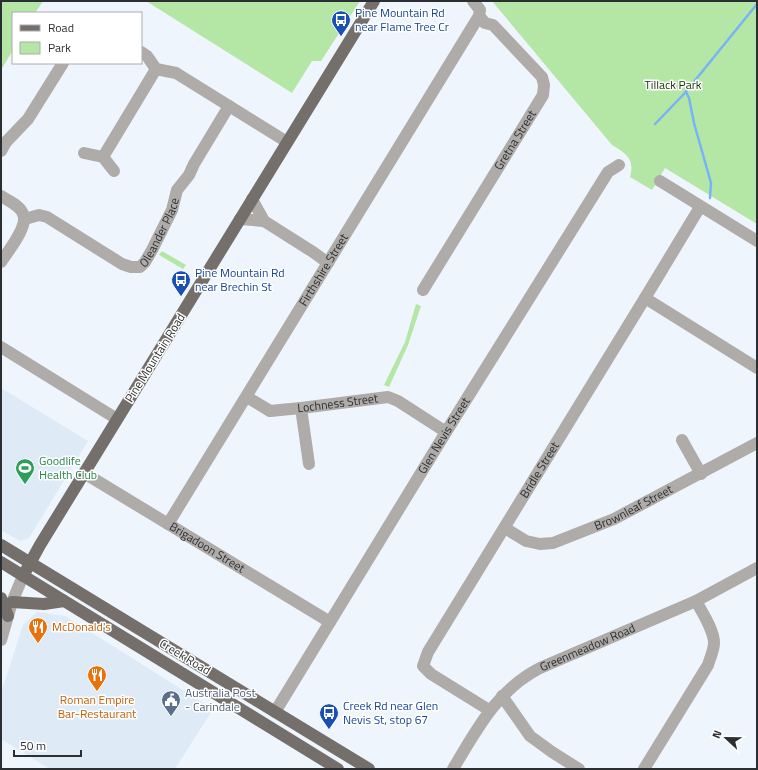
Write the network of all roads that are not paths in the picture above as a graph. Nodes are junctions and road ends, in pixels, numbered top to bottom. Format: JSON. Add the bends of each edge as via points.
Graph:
{"nodes":[{"id":1,"x":374,"y":1,"type":"edge"},
{"id":2,"x":473,"y":1,"type":"edge"},
{"id":3,"x":479,"y":16,"type":"junction"},
{"id":4,"x":142,"y":53,"type":"edge"},
{"id":5,"x":62,"y":64,"type":"edge"},
{"id":6,"x":156,"y":69,"type":"junction"},
{"id":7,"x":229,"y":106,"type":"junction"},
{"id":8,"x":288,"y":142,"type":"junction"},
{"id":9,"x":1,"y":151,"type":"edge"},
{"id":10,"x":84,"y":153,"type":"dead end"},
{"id":11,"x":103,"y":157,"type":"junction"},
{"id":12,"x":619,"y":165,"type":"dead end"},
{"id":13,"x":114,"y":171,"type":"dead end"},
{"id":14,"x":660,"y":181,"type":"dead end"},
{"id":15,"x":1,"y":196,"type":"edge"},
{"id":16,"x":252,"y":198,"type":"junction"},
{"id":17,"x":700,"y":207,"type":"junction"},
{"id":18,"x":25,"y":219,"type":"junction"},
{"id":19,"x":240,"y":219,"type":"junction"},
{"id":20,"x":264,"y":221,"type":"junction"},
{"id":21,"x":757,"y":241,"type":"edge"},
{"id":22,"x":1,"y":262,"type":"edge"},
{"id":23,"x":328,"y":263,"type":"junction"},
{"id":24,"x":422,"y":290,"type":"dead end"},
{"id":25,"x":645,"y":298,"type":"junction"},
{"id":26,"x":1,"y":347,"type":"edge"},
{"id":27,"x":757,"y":368,"type":"edge"},
{"id":28,"x":247,"y":397,"type":"junction"},
{"id":29,"x":301,"y":408,"type":"junction"},
{"id":30,"x":117,"y":419,"type":"junction"},
{"id":31,"x":446,"y":432,"type":"junction"},
{"id":32,"x":682,"y":440,"type":"dead end"},
{"id":33,"x":757,"y":443,"type":"edge"},
{"id":34,"x":309,"y":464,"type":"dead end"},
{"id":35,"x":84,"y":473,"type":"junction"},
{"id":36,"x":701,"y":474,"type":"junction"},
{"id":37,"x":168,"y":524,"type":"junction"},
{"id":38,"x":505,"y":528,"type":"junction"},
{"id":39,"x":1,"y":545,"type":"edge"},
{"id":40,"x":1,"y":562,"type":"edge"},
{"id":41,"x":30,"y":562,"type":"junction"},
{"id":42,"x":757,"y":568,"type":"edge"},
{"id":43,"x":23,"y":576,"type":"junction"},
{"id":44,"x":7,"y":600,"type":"edge"},
{"id":45,"x":64,"y":601,"type":"junction"},
{"id":46,"x":696,"y":601,"type":"junction"},
{"id":47,"x":8,"y":616,"type":"joint"},
{"id":48,"x":330,"y":622,"type":"junction"},
{"id":49,"x":1,"y":640,"type":"edge"},
{"id":50,"x":502,"y":696,"type":"junction"},
{"id":51,"x":490,"y":710,"type":"junction"},
{"id":52,"x":276,"y":712,"type":"junction"},
{"id":53,"x":338,"y":769,"type":"edge"},
{"id":54,"x":369,"y":769,"type":"edge"},
{"id":55,"x":453,"y":769,"type":"edge"},
{"id":56,"x":579,"y":769,"type":"edge"},
{"id":57,"x":644,"y":769,"type":"edge"}],
"edges":[{"from":1,"to":8,"type":"main road","name":"Pine Mountain Road"},
{"from":2,"to":3,"type":"street","via":[[480,10]]},
{"from":3,"to":23,"type":"street","name":"Firthshire Street"},
{"from":3,"to":24,"type":"street","name":"Gretna Street","via":[[485,23],[494,25],[542,77],[543,95]]},
{"from":4,"to":6,"type":"street"},
{"from":5,"to":9,"type":"street","via":[[28,119]]},
{"from":6,"to":7,"type":"street","via":[[176,73]]},
{"from":6,"to":11,"type":"street"},
{"from":7,"to":8,"type":"street"},
{"from":7,"to":18,"type":"street","name":"Oleander Place","via":[[189,175],[177,190],[172,210],[152,250],[140,267],[131,268],[122,264],[47,218],[39,215]]},
{"from":8,"to":16,"type":"main road","name":"Pine Mountain Road"},
{"from":10,"to":11,"type":"street"},
{"from":11,"to":13,"type":"street"},
{"from":12,"to":31,"type":"street","name":"Glen Nevis Street","via":[[608,172]]},
{"from":14,"to":17,"type":"street"},
{"from":15,"to":18,"type":"street","via":[[19,207]]},
{"from":16,"to":19,"type":"main road","name":"Pine Mountain Road"},
{"from":16,"to":20,"type":"street"},
{"from":17,"to":21,"type":"street"},
{"from":17,"to":25,"type":"street","name":"Bridle Street"},
{"from":18,"to":22,"type":"street","via":[[23,227]]},
{"from":19,"to":20,"type":"street"},
{"from":19,"to":30,"type":"main road","name":"Pine Mountain Road"},
{"from":20,"to":23,"type":"street"},
{"from":23,"to":28,"type":"street","name":"Firthshire Street"},
{"from":25,"to":27,"type":"street"},
{"from":25,"to":38,"type":"street","name":"Bridle Street"},
{"from":26,"to":30,"type":"street"},
{"from":28,"to":29,"type":"street","name":"Lochness Street","via":[[270,411]]},
{"from":28,"to":37,"type":"street","name":"Firthshire Street"},
{"from":29,"to":31,"type":"street","name":"Lochness Street","via":[[388,397]]},
{"from":29,"to":34,"type":"street"},
{"from":30,"to":35,"type":"main road","name":"Pine Mountain Road"},
{"from":31,"to":48,"type":"street","name":"Glen Nevis Street"},
{"from":32,"to":36,"type":"street"},
{"from":33,"to":36,"type":"street","name":"Brownleaf Street"},
{"from":35,"to":37,"type":"street","name":"Brigadoon Street"},
{"from":35,"to":41,"type":"main road","name":"Pine Mountain Road"},
{"from":36,"to":38,"type":"street","name":"Brownleaf Street","via":[[614,519],[552,543],[540,544],[526,540]]},
{"from":37,"to":48,"type":"street","name":"Brigadoon Street"},
{"from":38,"to":51,"type":"street","name":"Bridle Street","via":[[428,652],[423,666],[431,674]]},
{"from":39,"to":41,"type":"main road","name":"Creek Road"},
{"from":40,"to":43,"type":"main road","name":"Creek Road"},
{"from":41,"to":43,"type":"main road","name":"Pine Mountain Road"},
{"from":41,"to":52,"type":"main road","name":"Creek Road"},
{"from":42,"to":46,"type":"street","name":"Greenmeadow Road"},
{"from":43,"to":44,"type":"street","name":"Pine Mountain Road"},
{"from":43,"to":45,"type":"main road","name":"Creek Road"},
{"from":44,"to":45,"type":"main road","via":[[44,604]]},
{"from":44,"to":47,"type":"main road"},
{"from":45,"to":53,"type":"main road","name":"Creek Road"},
{"from":46,"to":50,"type":"street","name":"Greenmeadow Road","via":[[540,668],[520,680]]},
{"from":46,"to":57,"type":"street","via":[[713,635],[713,651],[708,665]]},
{"from":47,"to":49,"type":"street"},
{"from":48,"to":52,"type":"street","name":"Glen Nevis Street"},
{"from":50,"to":51,"type":"street","name":"Greenmeadow Road"},
{"from":50,"to":56,"type":"street","via":[[530,736]]},
{"from":51,"to":55,"type":"street","name":"Greenmeadow Road"},
{"from":52,"to":54,"type":"main road","name":"Creek Road"}]}
